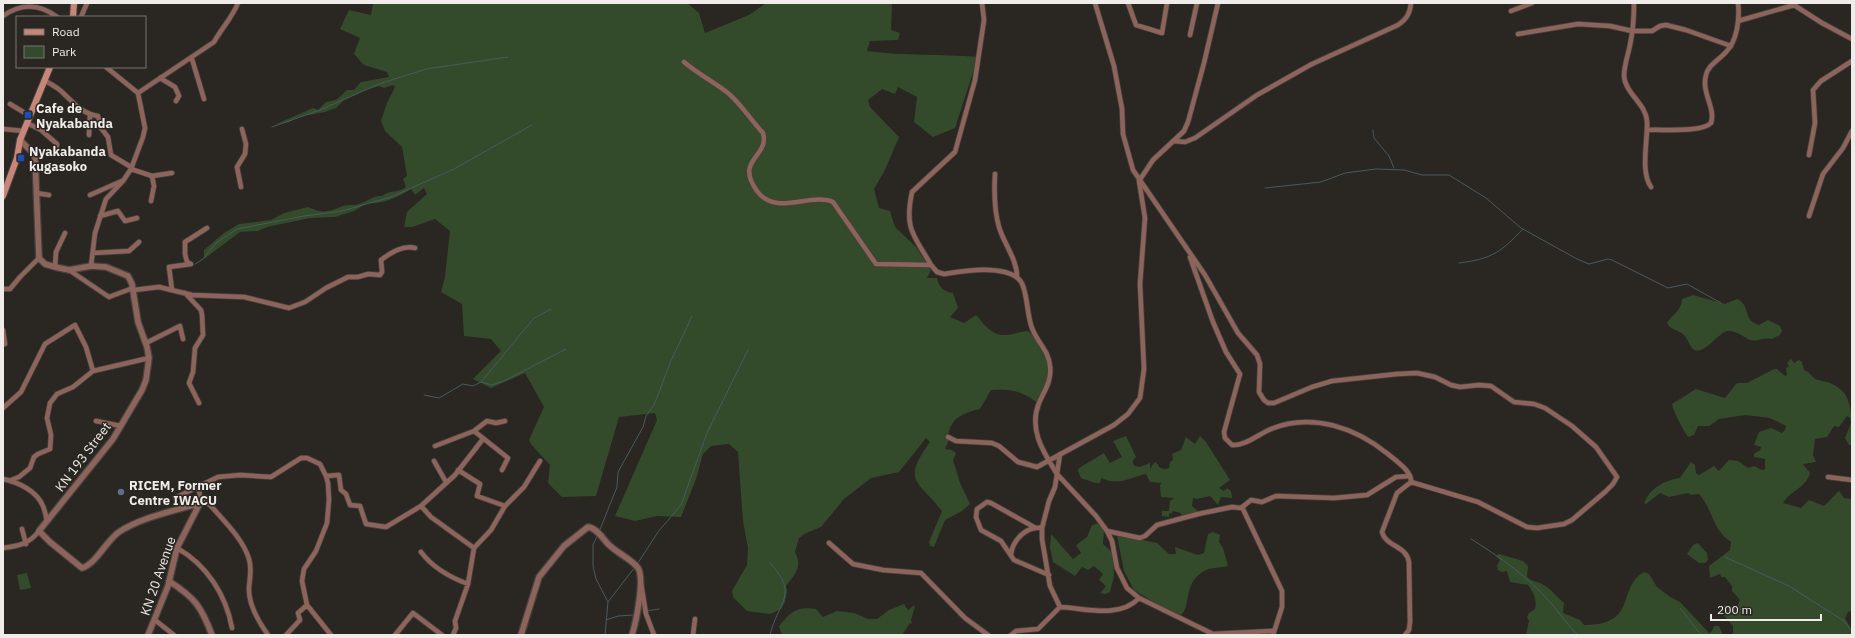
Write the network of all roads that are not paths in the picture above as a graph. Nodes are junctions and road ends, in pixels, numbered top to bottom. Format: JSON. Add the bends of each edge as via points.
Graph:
{"nodes":[{"id":1,"x":74,"y":3,"type":"edge"},
{"id":2,"x":87,"y":3,"type":"edge"},
{"id":3,"x":238,"y":3,"type":"edge"},
{"id":4,"x":982,"y":3,"type":"edge"},
{"id":5,"x":1095,"y":3,"type":"edge"},
{"id":6,"x":1128,"y":3,"type":"edge"},
{"id":7,"x":1132,"y":3,"type":"edge"},
{"id":8,"x":1167,"y":3,"type":"edge"},
{"id":9,"x":1197,"y":3,"type":"edge"},
{"id":10,"x":1218,"y":3,"type":"edge"},
{"id":11,"x":1411,"y":3,"type":"edge"},
{"id":12,"x":1532,"y":3,"type":"edge"},
{"id":13,"x":1634,"y":3,"type":"edge"},
{"id":14,"x":1738,"y":3,"type":"edge"},
{"id":15,"x":1794,"y":4,"type":"edge"},
{"id":16,"x":1130,"y":8,"type":"junction"},
{"id":17,"x":1511,"y":11,"type":"dead end"},
{"id":18,"x":3,"y":16,"type":"edge"},
{"id":19,"x":55,"y":16,"type":"edge"},
{"id":20,"x":73,"y":16,"type":"edge"},
{"id":21,"x":81,"y":16,"type":"edge"},
{"id":22,"x":1738,"y":21,"type":"junction"},
{"id":23,"x":1632,"y":31,"type":"junction"},
{"id":24,"x":1518,"y":34,"type":"dead end"},
{"id":25,"x":1190,"y":35,"type":"dead end"},
{"id":26,"x":1852,"y":40,"type":"edge"},
{"id":27,"x":1731,"y":46,"type":"junction"},
{"id":28,"x":192,"y":59,"type":"junction"},
{"id":29,"x":1852,"y":61,"type":"edge"},
{"id":30,"x":684,"y":62,"type":"dead end"},
{"id":31,"x":50,"y":68,"type":"edge"},
{"id":32,"x":107,"y":68,"type":"edge"},
{"id":33,"x":160,"y":78,"type":"junction"},
{"id":34,"x":44,"y":80,"type":"junction"},
{"id":35,"x":138,"y":93,"type":"junction"},
{"id":36,"x":204,"y":99,"type":"dead end"},
{"id":37,"x":176,"y":101,"type":"dead end"},
{"id":38,"x":10,"y":104,"type":"dead end"},
{"id":39,"x":90,"y":114,"type":"junction"},
{"id":40,"x":30,"y":116,"type":"junction"},
{"id":41,"x":27,"y":123,"type":"junction"},
{"id":42,"x":3,"y":129,"type":"edge"},
{"id":43,"x":242,"y":129,"type":"dead end"},
{"id":44,"x":1647,"y":130,"type":"junction"},
{"id":45,"x":24,"y":131,"type":"junction"},
{"id":46,"x":1852,"y":131,"type":"edge"},
{"id":47,"x":90,"y":135,"type":"dead end"},
{"id":48,"x":20,"y":140,"type":"junction"},
{"id":49,"x":1174,"y":141,"type":"junction"},
{"id":50,"x":56,"y":153,"type":"dead end"},
{"id":51,"x":1809,"y":155,"type":"dead end"},
{"id":52,"x":131,"y":168,"type":"junction"},
{"id":53,"x":172,"y":173,"type":"dead end"},
{"id":54,"x":995,"y":174,"type":"dead end"},
{"id":55,"x":152,"y":176,"type":"junction"},
{"id":56,"x":123,"y":181,"type":"junction"},
{"id":57,"x":1138,"y":181,"type":"junction"},
{"id":58,"x":241,"y":186,"type":"dead end"},
{"id":59,"x":1652,"y":188,"type":"dead end"},
{"id":60,"x":36,"y":193,"type":"junction"},
{"id":61,"x":49,"y":195,"type":"dead end"},
{"id":62,"x":90,"y":195,"type":"dead end"},
{"id":63,"x":3,"y":196,"type":"edge"},
{"id":64,"x":151,"y":201,"type":"dead end"},
{"id":65,"x":100,"y":216,"type":"junction"},
{"id":66,"x":1809,"y":216,"type":"dead end"},
{"id":67,"x":137,"y":218,"type":"dead end"},
{"id":68,"x":207,"y":228,"type":"dead end"},
{"id":69,"x":65,"y":233,"type":"dead end"},
{"id":70,"x":139,"y":242,"type":"dead end"},
{"id":71,"x":415,"y":248,"type":"dead end"},
{"id":72,"x":93,"y":253,"type":"junction"},
{"id":73,"x":1190,"y":253,"type":"junction"},
{"id":74,"x":39,"y":258,"type":"junction"},
{"id":75,"x":931,"y":265,"type":"junction"},
{"id":76,"x":91,"y":266,"type":"junction"},
{"id":77,"x":55,"y":267,"type":"junction"},
{"id":78,"x":69,"y":270,"type":"junction"},
{"id":79,"x":1016,"y":277,"type":"junction"},
{"id":80,"x":3,"y":289,"type":"edge"},
{"id":81,"x":133,"y":289,"type":"junction"},
{"id":82,"x":172,"y":290,"type":"junction"},
{"id":83,"x":185,"y":293,"type":"junction"},
{"id":84,"x":3,"y":330,"type":"edge"},
{"id":85,"x":183,"y":339,"type":"dead end"},
{"id":86,"x":146,"y":343,"type":"junction"},
{"id":87,"x":5,"y":344,"type":"dead end"},
{"id":88,"x":149,"y":358,"type":"junction"},
{"id":89,"x":93,"y":371,"type":"junction"},
{"id":90,"x":199,"y":403,"type":"dead end"},
{"id":91,"x":3,"y":408,"type":"edge"},
{"id":92,"x":96,"y":421,"type":"dead end"},
{"id":93,"x":505,"y":422,"type":"dead end"},
{"id":94,"x":121,"y":426,"type":"junction"},
{"id":95,"x":474,"y":431,"type":"junction"},
{"id":96,"x":948,"y":437,"type":"dead end"},
{"id":97,"x":483,"y":439,"type":"junction"},
{"id":98,"x":434,"y":446,"type":"dead end"},
{"id":99,"x":1060,"y":454,"type":"junction"},
{"id":100,"x":434,"y":461,"type":"dead end"},
{"id":101,"x":540,"y":461,"type":"dead end"},
{"id":102,"x":1049,"y":461,"type":"junction"},
{"id":103,"x":458,"y":470,"type":"junction"},
{"id":104,"x":502,"y":470,"type":"dead end"},
{"id":105,"x":1058,"y":474,"type":"junction"},
{"id":106,"x":326,"y":476,"type":"junction"},
{"id":107,"x":1410,"y":476,"type":"junction"},
{"id":108,"x":1828,"y":477,"type":"dead end"},
{"id":109,"x":3,"y":478,"type":"edge"},
{"id":110,"x":12,"y":480,"type":"junction"},
{"id":111,"x":1852,"y":480,"type":"edge"},
{"id":112,"x":446,"y":482,"type":"junction"},
{"id":113,"x":1411,"y":482,"type":"junction"},
{"id":114,"x":200,"y":484,"type":"junction"},
{"id":115,"x":175,"y":498,"type":"dead end"},
{"id":116,"x":200,"y":502,"type":"junction"},
{"id":117,"x":421,"y":506,"type":"junction"},
{"id":118,"x":505,"y":506,"type":"junction"},
{"id":119,"x":1242,"y":507,"type":"junction"},
{"id":120,"x":47,"y":521,"type":"junction"},
{"id":121,"x":1034,"y":527,"type":"junction"},
{"id":122,"x":1042,"y":528,"type":"junction"},
{"id":123,"x":22,"y":529,"type":"dead end"},
{"id":124,"x":39,"y":531,"type":"junction"},
{"id":125,"x":1107,"y":531,"type":"junction"},
{"id":126,"x":829,"y":543,"type":"dead end"},
{"id":127,"x":26,"y":544,"type":"junction"},
{"id":128,"x":3,"y":548,"type":"edge"},
{"id":129,"x":177,"y":548,"type":"junction"},
{"id":130,"x":474,"y":548,"type":"junction"},
{"id":131,"x":421,"y":552,"type":"dead end"},
{"id":132,"x":1011,"y":554,"type":"junction"},
{"id":133,"x":1049,"y":574,"type":"junction"},
{"id":134,"x":640,"y":580,"type":"junction"},
{"id":135,"x":169,"y":581,"type":"junction"},
{"id":136,"x":468,"y":584,"type":"junction"},
{"id":137,"x":1139,"y":598,"type":"junction"},
{"id":138,"x":307,"y":605,"type":"junction"},
{"id":139,"x":1060,"y":608,"type":"junction"},
{"id":140,"x":695,"y":619,"type":"dead end"},
{"id":141,"x":155,"y":620,"type":"junction"},
{"id":142,"x":232,"y":628,"type":"dead end"},
{"id":143,"x":1272,"y":633,"type":"edge"},
{"id":144,"x":148,"y":635,"type":"edge"},
{"id":145,"x":174,"y":635,"type":"edge"},
{"id":146,"x":212,"y":635,"type":"edge"},
{"id":147,"x":268,"y":635,"type":"edge"},
{"id":148,"x":286,"y":635,"type":"edge"},
{"id":149,"x":331,"y":635,"type":"edge"},
{"id":150,"x":395,"y":635,"type":"edge"},
{"id":151,"x":442,"y":635,"type":"edge"},
{"id":152,"x":453,"y":635,"type":"edge"},
{"id":153,"x":521,"y":635,"type":"edge"},
{"id":154,"x":632,"y":635,"type":"edge"},
{"id":155,"x":654,"y":635,"type":"edge"},
{"id":156,"x":692,"y":635,"type":"edge"},
{"id":157,"x":988,"y":635,"type":"edge"},
{"id":158,"x":1011,"y":635,"type":"edge"},
{"id":159,"x":1214,"y":635,"type":"edge"},
{"id":160,"x":1405,"y":635,"type":"edge"}],
"edges":[{"from":1,"to":20,"type":"main road"},
{"from":2,"to":21,"type":"street"},
{"from":3,"to":28,"type":"street","via":[[233,15],[214,42]]},
{"from":4,"to":75,"type":"street","via":[[984,20],[975,80],[955,152],[912,192],[911,197],[912,234]]},
{"from":5,"to":57,"type":"street","via":[[1114,66],[1122,109],[1123,134]]},
{"from":6,"to":16,"type":"street"},
{"from":7,"to":16,"type":"street"},
{"from":8,"to":16,"type":"street","via":[[1162,34],[1136,25]]},
{"from":9,"to":25,"type":"street"},
{"from":10,"to":49,"type":"street","via":[[1188,122],[1184,131]]},
{"from":11,"to":49,"type":"street","via":[[1407,19],[1398,25],[1312,64],[1266,89],[1191,141]]},
{"from":12,"to":17,"type":"street"},
{"from":13,"to":23,"type":"street"},
{"from":14,"to":22,"type":"street"},
{"from":15,"to":22,"type":"street"},
{"from":15,"to":26,"type":"street"},
{"from":18,"to":19,"type":"street","via":[[16,8],[26,6],[39,7]]},
{"from":22,"to":27,"type":"street"},
{"from":23,"to":24,"type":"street","via":[[1610,26],[1578,24]]},
{"from":23,"to":27,"type":"street","via":[[1652,31],[1666,25]]},
{"from":23,"to":44,"type":"street","via":[[1624,76],[1642,107],[1647,120]]},
{"from":27,"to":44,"type":"street","via":[[1709,67],[1706,75],[1705,90],[1712,114],[1711,123],[1706,127],[1697,128]]},
{"from":28,"to":33,"type":"street"},
{"from":28,"to":36,"type":"street"},
{"from":29,"to":51,"type":"street","via":[[1821,81],[1813,90],[1815,123]]},
{"from":30,"to":75,"type":"street","via":[[737,102],[762,133],[762,146],[748,173],[760,195],[780,204],[828,199],[835,205],[876,264]]},
{"from":31,"to":34,"type":"main road"},
{"from":32,"to":35,"type":"street"},
{"from":33,"to":35,"type":"street"},
{"from":33,"to":37,"type":"street","via":[[175,87],[179,96]]},
{"from":34,"to":39,"type":"street","via":[[62,92],[74,105]]},
{"from":34,"to":40,"type":"main road"},
{"from":35,"to":52,"type":"street","via":[[145,128]]},
{"from":38,"to":40,"type":"street"},
{"from":39,"to":47,"type":"street"},
{"from":39,"to":52,"type":"street","via":[[98,116],[101,128],[108,137],[111,155]]},
{"from":40,"to":41,"type":"main road"},
{"from":41,"to":45,"type":"main road"},
{"from":41,"to":50,"type":"street","via":[[41,130],[57,144]]},
{"from":42,"to":45,"type":"street"},
{"from":43,"to":58,"type":"street","via":[[246,144],[245,154],[237,167]]},
{"from":44,"to":59,"type":"street","via":[[1646,166]]},
{"from":45,"to":48,"type":"main road"},
{"from":46,"to":66,"type":"street","via":[[1843,148],[1823,174]]},
{"from":48,"to":60,"type":"street","via":[[34,157]]},
{"from":48,"to":63,"type":"main road","via":[[17,158]]},
{"from":49,"to":57,"type":"street","via":[[1153,160]]},
{"from":52,"to":55,"type":"street"},
{"from":52,"to":56,"type":"street"},
{"from":53,"to":55,"type":"street"},
{"from":54,"to":79,"type":"street","via":[[994,199],[999,226],[1015,265]]},
{"from":55,"to":64,"type":"street","via":[[154,186]]},
{"from":56,"to":62,"type":"street"},
{"from":56,"to":65,"type":"street","via":[[106,199]]},
{"from":57,"to":73,"type":"street"},
{"from":57,"to":99,"type":"street","via":[[1145,218],[1140,284],[1144,369],[1140,398],[1128,414],[1109,428]]},
{"from":60,"to":61,"type":"street"},
{"from":60,"to":74,"type":"street"},
{"from":65,"to":67,"type":"street","via":[[118,211],[125,221]]},
{"from":65,"to":72,"type":"street"},
{"from":68,"to":82,"type":"street","via":[[185,242],[186,259],[192,264],[169,267]]},
{"from":69,"to":77,"type":"street","via":[[56,252]]},
{"from":70,"to":72,"type":"street","via":[[129,251]]},
{"from":71,"to":83,"type":"street","via":[[403,248],[381,260],[380,275],[348,277],[305,302],[289,308],[244,297]]},
{"from":72,"to":76,"type":"street"},
{"from":73,"to":107,"type":"street","via":[[1213,322],[1226,352],[1240,374],[1224,432],[1228,441],[1232,445],[1241,444],[1276,427],[1325,424],[1361,435],[1400,464]]},
{"from":73,"to":113,"type":"street","via":[[1234,328],[1259,358],[1259,392],[1268,403],[1332,381],[1396,374],[1423,374],[1460,387],[1490,386],[1514,402],[1545,408],[1572,426],[1596,447],[1617,477],[1606,492],[1572,520],[1564,524],[1537,528],[1527,527],[1478,502]]},
{"from":74,"to":77,"type":"street","name":"KN 193 Street","via":[[45,264]]},
{"from":74,"to":80,"type":"street","via":[[10,289]]},
{"from":75,"to":79,"type":"street","via":[[940,273],[993,270]]},
{"from":76,"to":78,"type":"street","name":"KN 193 Street"},
{"from":76,"to":81,"type":"street","name":"KN 193 Street","via":[[118,270],[128,276]]},
{"from":77,"to":78,"type":"street","name":"KN 193 Street"},
{"from":78,"to":81,"type":"street","via":[[109,297]]},
{"from":79,"to":102,"type":"street","via":[[1023,285],[1032,327],[1046,350],[1050,365],[1048,385],[1038,404],[1036,415],[1039,443]]},
{"from":81,"to":82,"type":"street","via":[[159,286]]},
{"from":81,"to":86,"type":"street","name":"KN 193 Street","via":[[138,322]]},
{"from":82,"to":83,"type":"street"},
{"from":83,"to":90,"type":"street","via":[[201,310],[202,315],[203,335],[195,348],[193,372],[189,383]]},
{"from":84,"to":87,"type":"street"},
{"from":85,"to":86,"type":"street","via":[[180,326]]},
{"from":86,"to":88,"type":"street","name":"KN 193 Street"},
{"from":88,"to":89,"type":"street"},
{"from":88,"to":94,"type":"street","name":"KN 193 Street","via":[[142,390]]},
{"from":89,"to":91,"type":"street","via":[[86,347],[75,325],[44,344],[21,392]]},
{"from":89,"to":110,"type":"street","via":[[73,387],[54,396],[47,413],[51,435],[50,449],[34,457],[30,468],[19,478]]},
{"from":92,"to":94,"type":"street"},
{"from":93,"to":95,"type":"street","via":[[487,421]]},
{"from":94,"to":120,"type":"street","name":"KN 193 Street","via":[[104,453]]},
{"from":95,"to":97,"type":"street"},
{"from":95,"to":98,"type":"street"},
{"from":96,"to":102,"type":"street","via":[[956,441],[999,446],[1022,464],[1037,467]]},
{"from":97,"to":103,"type":"street"},
{"from":97,"to":104,"type":"street","via":[[508,458]]},
{"from":99,"to":102,"type":"street"},
{"from":99,"to":105,"type":"street"},
{"from":100,"to":112,"type":"street"},
{"from":101,"to":118,"type":"street","via":[[524,487]]},
{"from":102,"to":105,"type":"street"},
{"from":103,"to":112,"type":"street"},
{"from":103,"to":118,"type":"street","via":[[480,484],[477,496]]},
{"from":105,"to":122,"type":"street"},
{"from":105,"to":125,"type":"street"},
{"from":106,"to":114,"type":"street","via":[[320,464],[301,458],[270,477],[218,477]]},
{"from":106,"to":117,"type":"street","via":[[339,474],[342,491],[350,505],[360,506],[366,524],[386,527]]},
{"from":106,"to":138,"type":"street","via":[[329,500],[327,523],[318,546],[303,572],[303,589]]},
{"from":107,"to":113,"type":"street"},
{"from":107,"to":119,"type":"street","via":[[1396,478],[1367,495],[1334,498],[1276,496],[1262,502],[1251,500]]},
{"from":108,"to":111,"type":"street"},
{"from":109,"to":110,"type":"street"},
{"from":110,"to":120,"type":"street","via":[[29,490],[43,505]]},
{"from":112,"to":117,"type":"street"},
{"from":113,"to":160,"type":"street","via":[[1395,496],[1382,532],[1386,541],[1405,552],[1409,562],[1410,622]]},
{"from":114,"to":115,"type":"street"},
{"from":114,"to":116,"type":"street"},
{"from":116,"to":124,"type":"street","via":[[133,524],[111,539],[92,562],[82,568]]},
{"from":116,"to":129,"type":"street","name":"KN 20 Avenue"},
{"from":116,"to":147,"type":"street","via":[[206,502],[211,506],[245,550],[250,566],[251,603]]},
{"from":117,"to":130,"type":"street","via":[[431,517]]},
{"from":118,"to":130,"type":"street","via":[[491,530]]},
{"from":119,"to":125,"type":"street","via":[[1198,514],[1157,525],[1140,538]]},
{"from":119,"to":143,"type":"street","via":[[1282,591],[1282,607]]},
{"from":120,"to":124,"type":"street","name":"KN 193 Street"},
{"from":121,"to":122,"type":"street"},
{"from":121,"to":132,"type":"street","via":[[1026,530],[1016,541]]},
{"from":121,"to":132,"type":"street","via":[[992,503],[980,505],[976,517],[981,530],[1001,541]]},
{"from":122,"to":133,"type":"street"},
{"from":123,"to":127,"type":"street"},
{"from":124,"to":127,"type":"street"},
{"from":125,"to":137,"type":"street","via":[[1121,579]]},
{"from":126,"to":157,"type":"street","via":[[853,564],[883,570],[921,573],[965,618]]},
{"from":127,"to":128,"type":"street"},
{"from":129,"to":135,"type":"street","name":"KN 20 Avenue"},
{"from":129,"to":142,"type":"street","via":[[196,562],[217,587],[225,600]]},
{"from":130,"to":136,"type":"street"},
{"from":131,"to":136,"type":"street","via":[[426,560],[442,573]]},
{"from":132,"to":133,"type":"street","via":[[1019,563]]},
{"from":133,"to":139,"type":"street","via":[[1052,592]]},
{"from":134,"to":153,"type":"street","via":[[636,566],[613,549],[594,528],[588,527],[578,533],[549,562],[539,577]]},
{"from":134,"to":154,"type":"street","via":[[638,614]]},
{"from":134,"to":155,"type":"street"},
{"from":135,"to":141,"type":"street","name":"KN 20 Avenue"},
{"from":135,"to":146,"type":"street","via":[[188,594],[200,607]]},
{"from":136,"to":152,"type":"street","via":[[455,619],[456,628]]},
{"from":137,"to":139,"type":"street","via":[[1133,603],[1105,611]]},
{"from":137,"to":159,"type":"street"},
{"from":138,"to":148,"type":"street","via":[[298,613],[300,620]]},
{"from":138,"to":149,"type":"street"},
{"from":139,"to":158,"type":"street","via":[[1038,629],[1016,631]]},
{"from":140,"to":156,"type":"street"},
{"from":141,"to":144,"type":"street","name":"KN 20 Avenue"},
{"from":141,"to":145,"type":"street"},
{"from":143,"to":159,"type":"street"},
{"from":150,"to":151,"type":"street","via":[[414,613]]}]}
